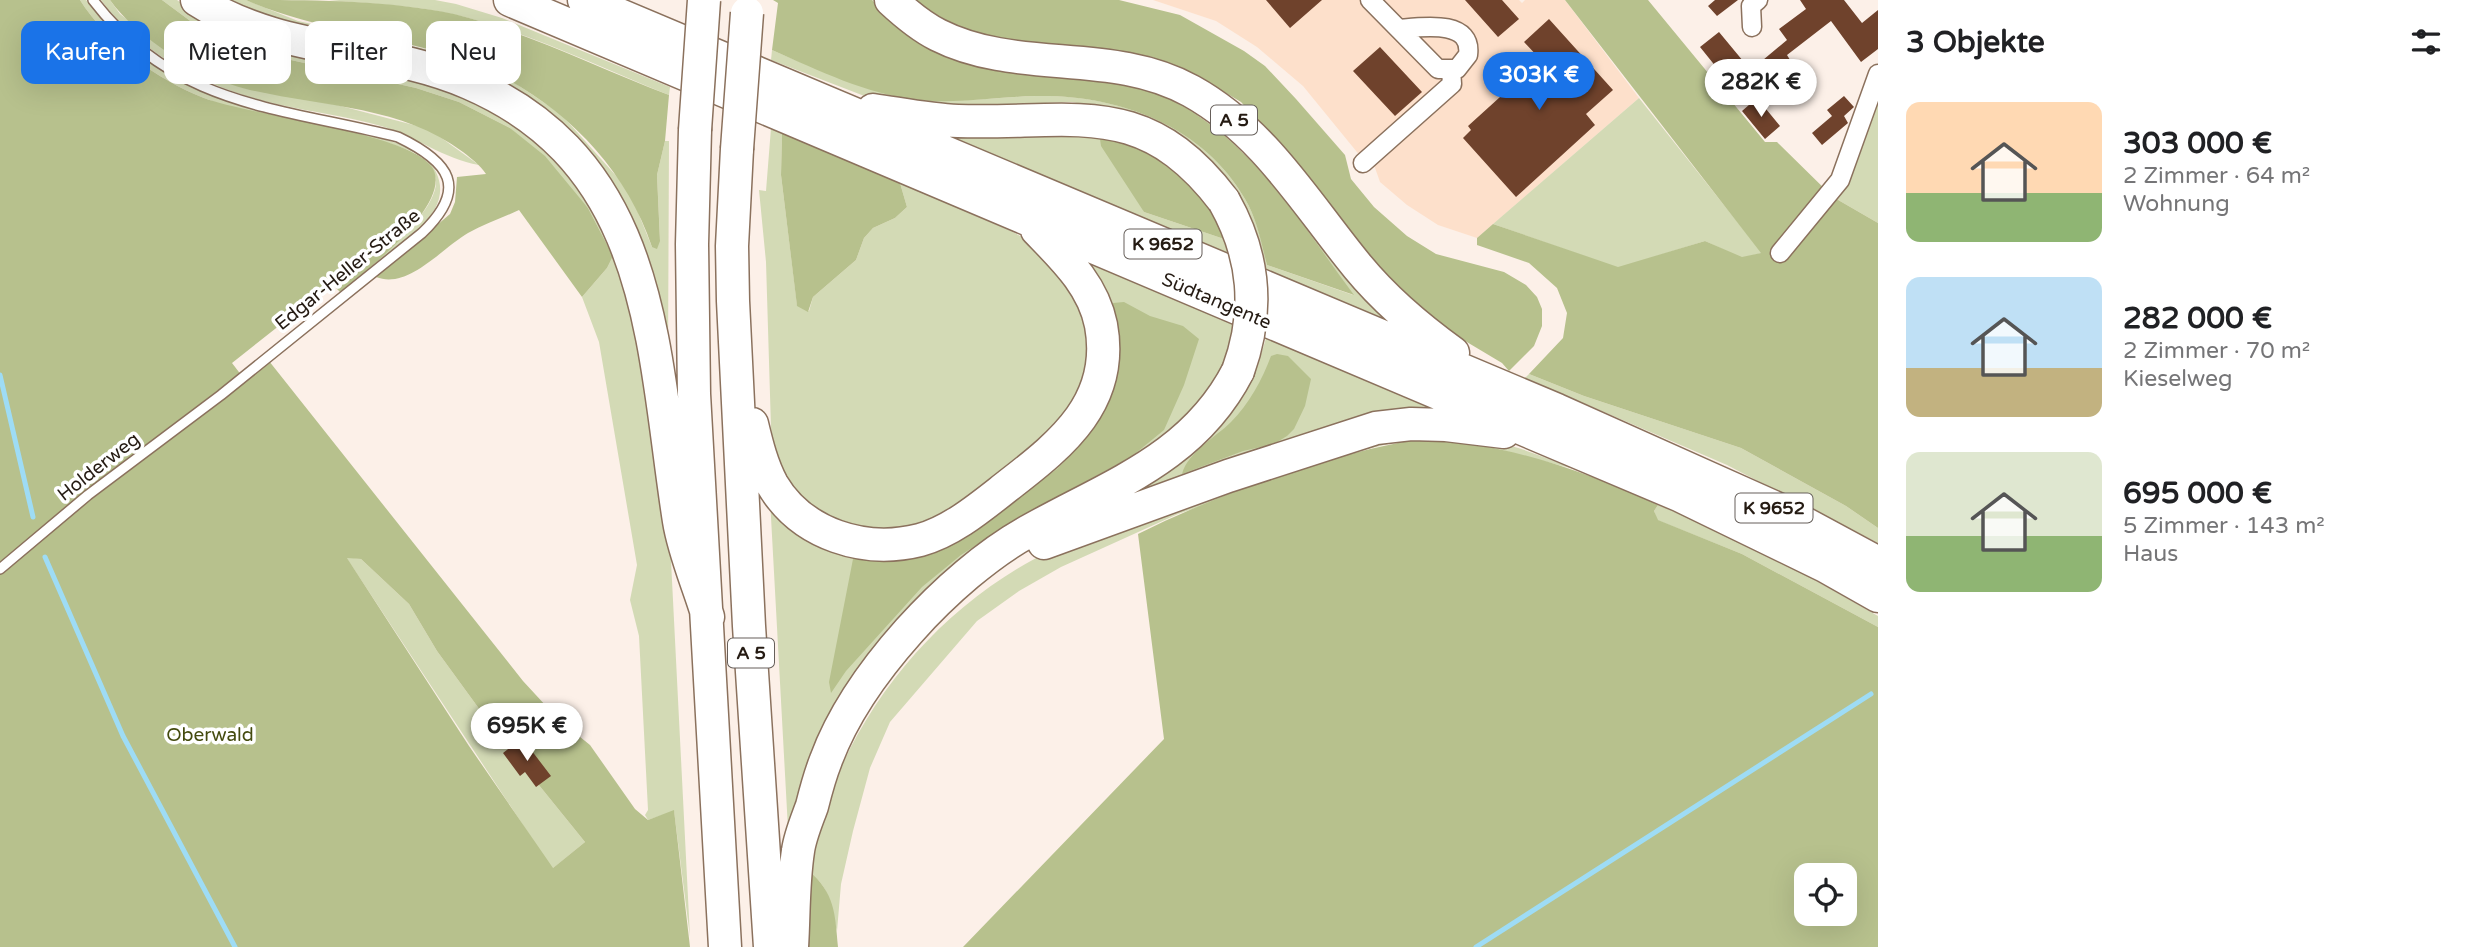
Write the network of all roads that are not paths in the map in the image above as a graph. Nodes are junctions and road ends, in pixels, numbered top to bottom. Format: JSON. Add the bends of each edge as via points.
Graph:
{"nodes":[{"id":1,"x":93,"y":0,"type":"edge"},
{"id":2,"x":197,"y":0,"type":"edge"},
{"id":3,"x":485,"y":0,"type":"edge"},
{"id":4,"x":584,"y":0,"type":"edge"},
{"id":5,"x":704,"y":0,"type":"edge"},
{"id":6,"x":891,"y":0,"type":"edge"},
{"id":7,"x":1370,"y":0,"type":"edge"},
{"id":8,"x":1758,"y":0,"type":"edge"},
{"id":9,"x":517,"y":3,"type":"edge"},
{"id":10,"x":748,"y":7,"type":"edge"},
{"id":11,"x":1752,"y":27,"type":"dead end"},
{"id":12,"x":1399,"y":29,"type":"junction"},
{"id":13,"x":1451,"y":70,"type":"junction"},
{"id":14,"x":1878,"y":74,"type":"edge"},
{"id":15,"x":834,"y":105,"type":"junction"},
{"id":16,"x":1363,"y":163,"type":"dead end"},
{"id":17,"x":1026,"y":219,"type":"junction"},
{"id":18,"x":1780,"y":253,"type":"dead end"},
{"id":19,"x":736,"y":359,"type":"junction"},
{"id":20,"x":1493,"y":383,"type":"junction"},
{"id":21,"x":221,"y":394,"type":"joint"},
{"id":22,"x":1547,"y":438,"type":"junction"},
{"id":23,"x":1878,"y":563,"type":"edge"},
{"id":24,"x":0,"y":569,"type":"edge"},
{"id":25,"x":963,"y":579,"type":"junction"},
{"id":26,"x":1878,"y":596,"type":"edge"},
{"id":27,"x":708,"y":617,"type":"junction"},
{"id":28,"x":725,"y":947,"type":"edge"},
{"id":29,"x":770,"y":947,"type":"edge"},
{"id":30,"x":792,"y":947,"type":"edge"}],
"edges":[{"from":1,"to":21,"type":"lane","name":"Edgar-Heller-Straße","via":[[129,40],[193,83],[270,110],[398,137],[434,159],[448,183],[446,206],[422,233]]},
{"from":2,"to":27,"type":"highway","number":"A 5","via":[[234,22],[283,38],[410,64],[469,83],[525,115],[580,166],[618,223],[643,291],[662,386],[680,523]]},
{"from":3,"to":9,"type":"highway","number":"K 9652"},
{"from":4,"to":15,"type":"highway","name":"Südtangente","number":"K 9652"},
{"from":5,"to":27,"type":"highway","number":"A 5","bridge":true,"via":[[692,244],[694,394]]},
{"from":6,"to":20,"type":"highway","number":"A 5","via":[[936,34],[961,44],[1013,56],[1127,68],[1188,89],[1212,104],[1293,181],[1389,302]]},
{"from":7,"to":12,"type":"street"},
{"from":8,"to":11,"type":"street","via":[[1751,6]]},
{"from":9,"to":17,"type":"highway","name":"Südtangente","number":"K 9652"},
{"from":10,"to":19,"type":"highway","number":"A 5","bridge":true,"via":[[732,246]]},
{"from":12,"to":13,"type":"street","via":[[1438,69]]},
{"from":12,"to":13,"type":"street","via":[[1440,27],[1464,36],[1468,55]]},
{"from":13,"to":16,"type":"street","via":[[1452,84]]},
{"from":14,"to":18,"type":"street","via":[[1840,180]]},
{"from":15,"to":20,"type":"highway","name":"Südtangente","number":"K 9652"},
{"from":15,"to":25,"type":"highway","number":"K 9652","bridge":true,"via":[[956,121],[1054,118],[1114,124],[1150,136],[1198,169],[1224,201],[1246,251],[1253,291],[1252,322],[1238,370],[1208,418],[1168,453],[1008,543]]},
{"from":17,"to":19,"type":"highway","number":"A 5","via":[[1084,282],[1097,308],[1103,352],[1095,393],[1072,431],[1056,447],[983,505],[922,540],[886,545],[849,542],[794,511],[773,486],[760,457]]},
{"from":17,"to":22,"type":"highway","name":"Südtangente","number":"K 9652"},
{"from":19,"to":29,"type":"highway","number":"A 5"},
{"from":20,"to":23,"type":"highway","name":"Südtangente","number":"K 9652","via":[[1767,504]]},
{"from":21,"to":24,"type":"lane","name":"Holderweg"},
{"from":22,"to":25,"type":"highway","via":[[1446,425],[1377,428],[1090,524]]},
{"from":22,"to":26,"type":"highway","name":"Südtangente","via":[[1770,538]]},
{"from":25,"to":30,"type":"highway","via":[[934,604],[878,670],[826,758],[798,850]]},
{"from":27,"to":28,"type":"highway","number":"A 5"}]}
